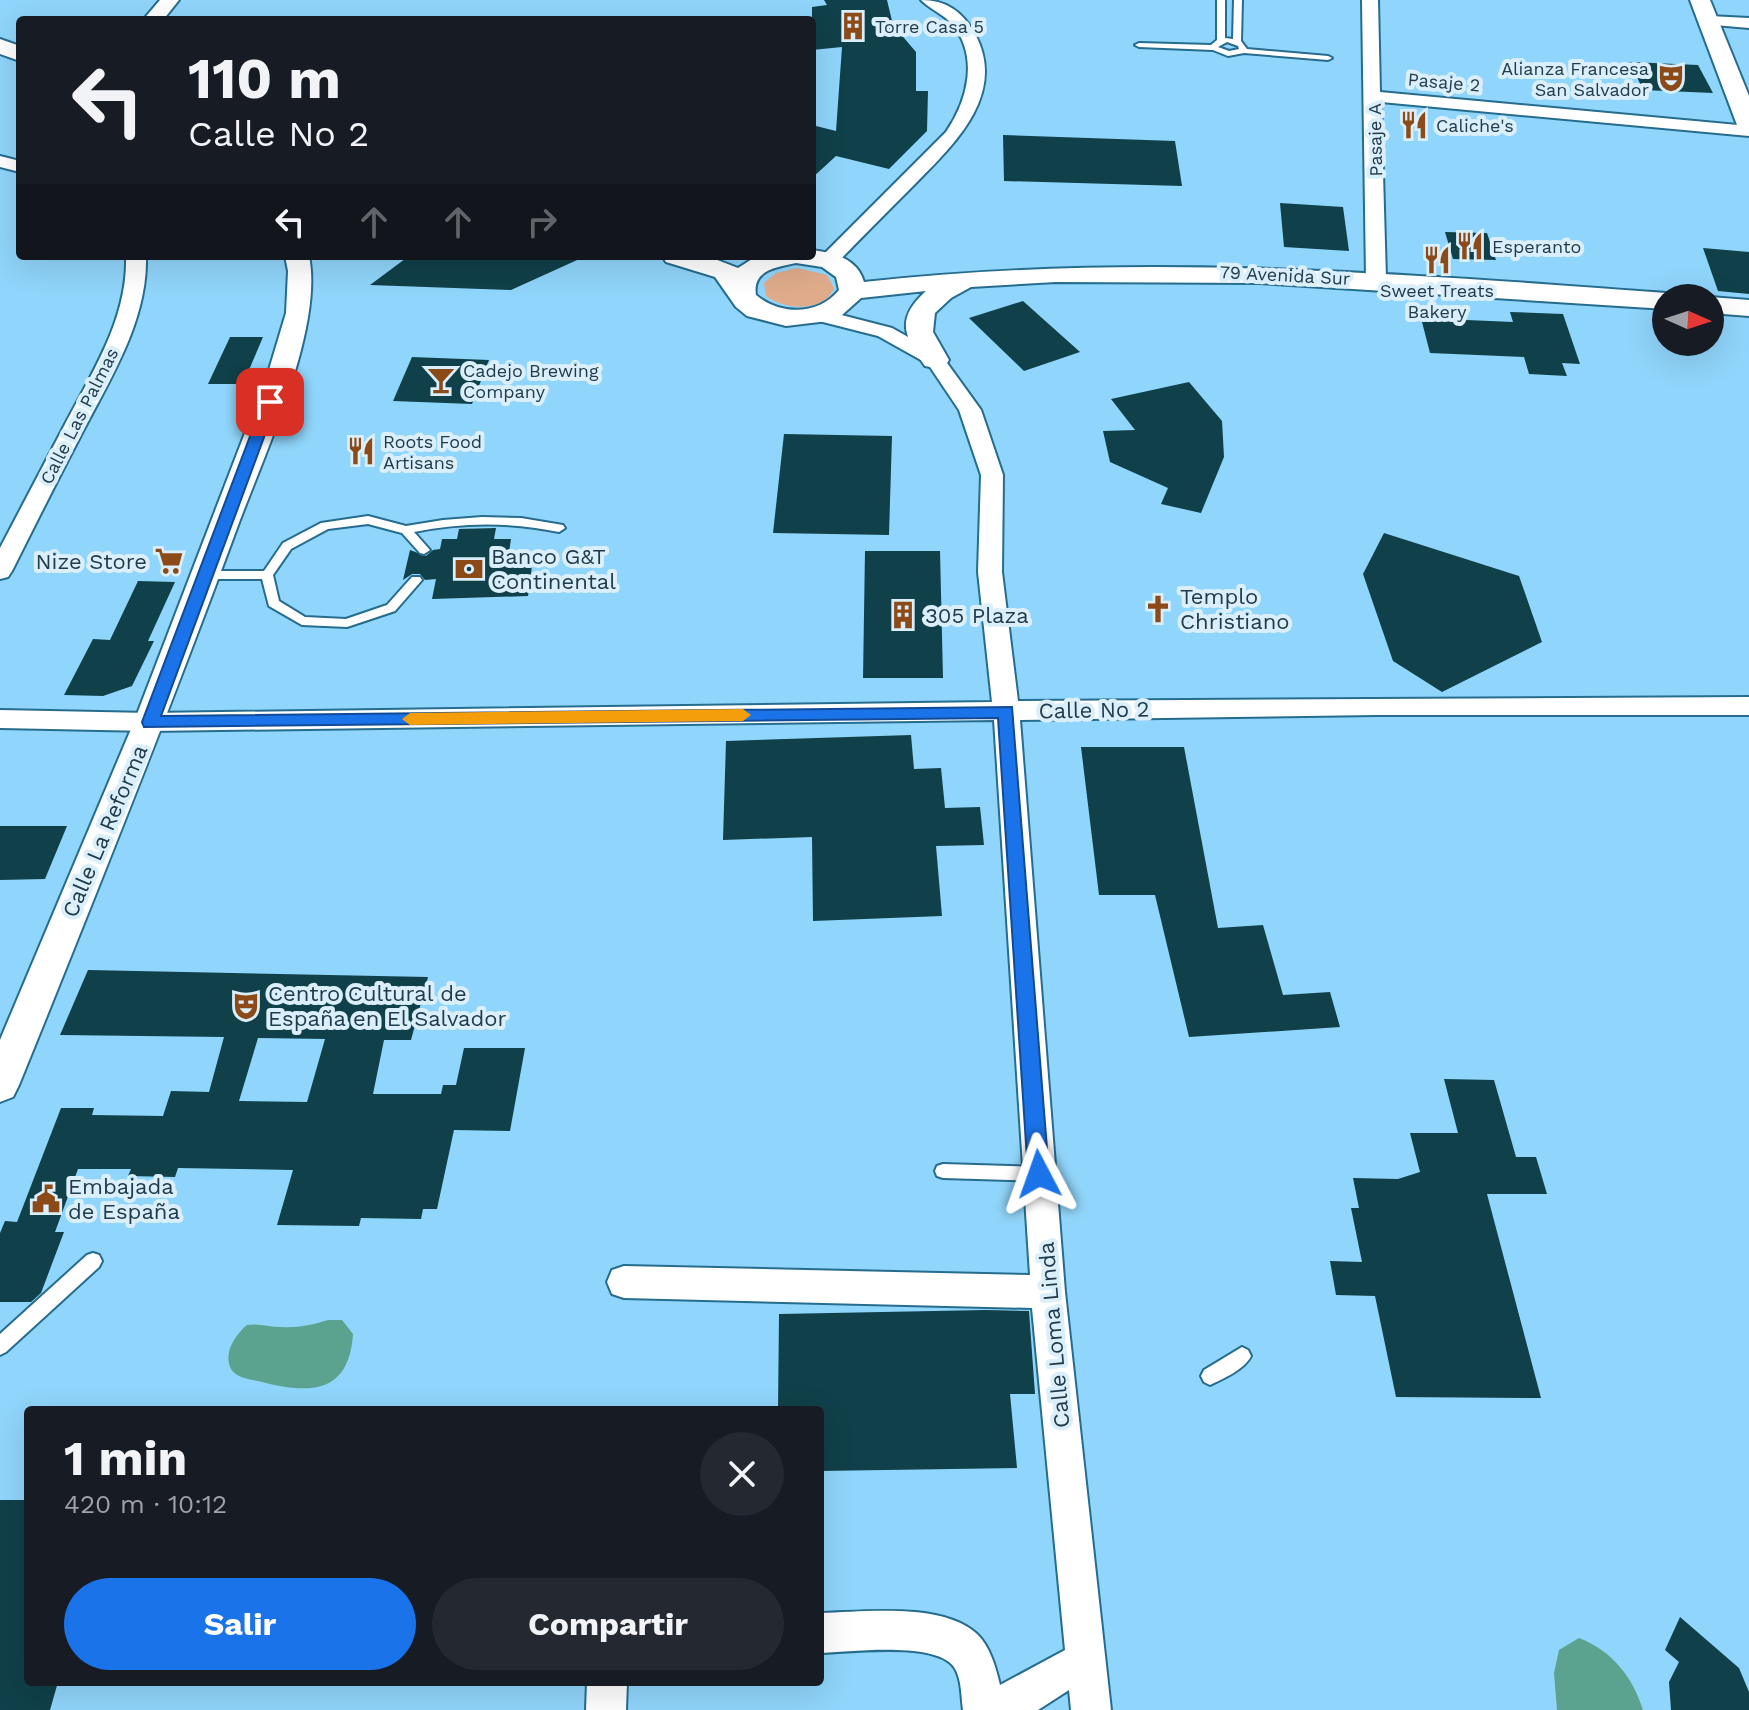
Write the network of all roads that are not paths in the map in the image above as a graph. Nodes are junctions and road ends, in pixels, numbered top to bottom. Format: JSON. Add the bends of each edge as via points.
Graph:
{"nodes":[{"id":1,"x":929,"y":0,"type":"edge"},
{"id":2,"x":1221,"y":0,"type":"edge"},
{"id":3,"x":1238,"y":0,"type":"edge"},
{"id":4,"x":1370,"y":0,"type":"edge"},
{"id":5,"x":1704,"y":10,"type":"edge"},
{"id":6,"x":1749,"y":23,"type":"edge"},
{"id":7,"x":1237,"y":42,"type":"junction"},
{"id":8,"x":1218,"y":44,"type":"junction"},
{"id":9,"x":1139,"y":45,"type":"dead end"},
{"id":10,"x":1244,"y":51,"type":"junction"},
{"id":11,"x":1328,"y":58,"type":"dead end"},
{"id":12,"x":1374,"y":96,"type":"junction"},
{"id":13,"x":1747,"y":112,"type":"edge"},
{"id":14,"x":1749,"y":131,"type":"edge"},
{"id":15,"x":137,"y":260,"type":"edge"},
{"id":16,"x":298,"y":260,"type":"edge"},
{"id":17,"x":688,"y":260,"type":"edge"},
{"id":18,"x":753,"y":260,"type":"edge"},
{"id":19,"x":773,"y":260,"type":"edge"},
{"id":20,"x":808,"y":260,"type":"edge"},
{"id":21,"x":763,"y":262,"type":"junction"},
{"id":22,"x":970,"y":278,"type":"junction"},
{"id":23,"x":843,"y":279,"type":"junction"},
{"id":24,"x":1376,"y":279,"type":"junction"},
{"id":25,"x":741,"y":292,"type":"junction"},
{"id":26,"x":1652,"y":300,"type":"edge"},
{"id":27,"x":1724,"y":306,"type":"edge"},
{"id":28,"x":1749,"y":308,"type":"edge"},
{"id":29,"x":818,"y":315,"type":"junction"},
{"id":30,"x":885,"y":332,"type":"junction"},
{"id":31,"x":935,"y":360,"type":"junction"},
{"id":32,"x":559,"y":528,"type":"dead end"},
{"id":33,"x":406,"y":530,"type":"junction"},
{"id":34,"x":424,"y":550,"type":"dead end"},
{"id":35,"x":0,"y":571,"type":"edge"},
{"id":36,"x":204,"y":575,"type":"junction"},
{"id":37,"x":267,"y":575,"type":"junction"},
{"id":38,"x":416,"y":580,"type":"dead end"},
{"id":39,"x":1749,"y":706,"type":"edge"},
{"id":40,"x":1006,"y":711,"type":"junction"},
{"id":41,"x":0,"y":719,"type":"edge"},
{"id":42,"x":150,"y":722,"type":"junction"},
{"id":43,"x":0,"y":1085,"type":"edge"},
{"id":44,"x":943,"y":1171,"type":"dead end"},
{"id":45,"x":1039,"y":1174,"type":"junction"},
{"id":46,"x":93,"y":1261,"type":"dead end"},
{"id":47,"x":624,"y":1282,"type":"dead end"},
{"id":48,"x":1048,"y":1292,"type":"junction"},
{"id":49,"x":0,"y":1346,"type":"edge"},
{"id":50,"x":1242,"y":1356,"type":"dead end"},
{"id":51,"x":1210,"y":1376,"type":"dead end"},
{"id":52,"x":824,"y":1633,"type":"edge"},
{"id":53,"x":1088,"y":1661,"type":"junction"},
{"id":54,"x":607,"y":1686,"type":"edge"},
{"id":55,"x":983,"y":1708,"type":"edge"},
{"id":56,"x":606,"y":1710,"type":"edge"},
{"id":57,"x":1091,"y":1710,"type":"edge"}],
"edges":[{"from":1,"to":23,"type":"street","via":[[952,9],[977,57],[970,112]]},
{"from":2,"to":8,"type":"lane"},
{"from":3,"to":7,"type":"lane"},
{"from":4,"to":12,"type":"street","name":"Pasaje A"},
{"from":5,"to":6,"type":"street"},
{"from":5,"to":13,"type":"main road"},
{"from":7,"to":8,"type":"lane"},
{"from":7,"to":10,"type":"lane"},
{"from":8,"to":9,"type":"lane"},
{"from":8,"to":10,"type":"lane","via":[[1228,54]]},
{"from":10,"to":11,"type":"lane"},
{"from":12,"to":14,"type":"street","name":"Pasaje 2"},
{"from":12,"to":24,"type":"street","name":"Pasaje A"},
{"from":15,"to":35,"type":"street","name":"Calle Las Palmas","via":[[135,290],[113,350]]},
{"from":16,"to":36,"type":"street","name":"Calle La Reforma","via":[[298,313],[281,373]]},
{"from":17,"to":25,"type":"main road","via":[[724,271]]},
{"from":18,"to":21,"type":"main road"},
{"from":19,"to":21,"type":"main road"},
{"from":20,"to":23,"type":"main road"},
{"from":21,"to":25,"type":"main road","via":[[745,275]]},
{"from":22,"to":23,"type":"main road","name":"79 Avenida Sur"},
{"from":22,"to":24,"type":"main road","name":"79 Avenida Sur","via":[[1179,271]]},
{"from":22,"to":31,"type":"main road","via":[[924,308],[919,332]]},
{"from":23,"to":29,"type":"main road","via":[[833,310]]},
{"from":23,"to":30,"type":"street","name":"Calle Loma Linda"},
{"from":24,"to":26,"type":"main road","name":"79 Avenida Sur"},
{"from":25,"to":29,"type":"main road","via":[[745,301],[768,314]]},
{"from":27,"to":28,"type":"main road"},
{"from":29,"to":30,"type":"street","name":"Calle Loma Linda"},
{"from":30,"to":31,"type":"street","name":"Calle Loma Linda"},
{"from":31,"to":40,"type":"street","name":"Calle Loma Linda","via":[[970,410],[992,475],[990,572]]},
{"from":32,"to":33,"type":"lane","via":[[455,521]]},
{"from":33,"to":34,"type":"lane"},
{"from":33,"to":37,"type":"lane","via":[[368,520],[325,526],[287,546]]},
{"from":36,"to":37,"type":"lane"},
{"from":36,"to":42,"type":"street","name":"Calle La Reforma"},
{"from":37,"to":38,"type":"lane","via":[[273,603],[302,621],[347,623],[391,608]]},
{"from":39,"to":40,"type":"street","name":"Calle No 2"},
{"from":40,"to":42,"type":"street","name":"Calle No 2"},
{"from":40,"to":45,"type":"street","name":"Calle Loma Linda"},
{"from":41,"to":42,"type":"street"},
{"from":42,"to":43,"type":"street","name":"Calle La Reforma"},
{"from":44,"to":45,"type":"lane"},
{"from":45,"to":48,"type":"street","name":"Calle Loma Linda"},
{"from":46,"to":49,"type":"lane"},
{"from":47,"to":48,"type":"street"},
{"from":48,"to":53,"type":"street","name":"Calle Loma Linda"},
{"from":50,"to":51,"type":"lane"},
{"from":52,"to":55,"type":"street","via":[[931,1633],[961,1646],[976,1670]]},
{"from":53,"to":55,"type":"street","via":[[1007,1705]]},
{"from":53,"to":57,"type":"street","name":"Calle Loma Linda"},
{"from":54,"to":56,"type":"street"}]}
